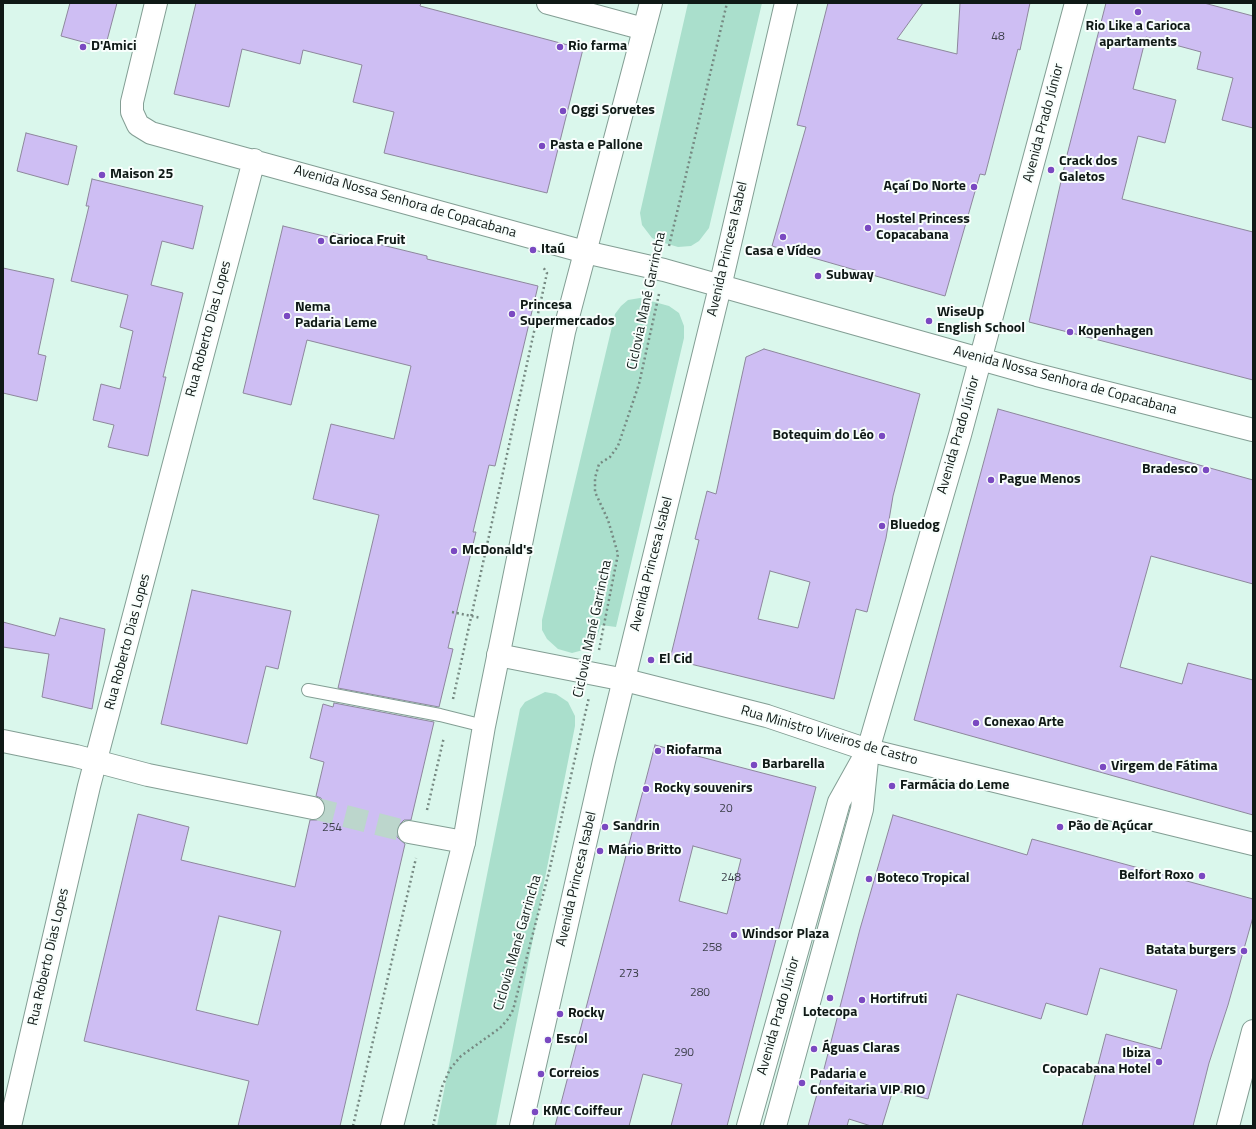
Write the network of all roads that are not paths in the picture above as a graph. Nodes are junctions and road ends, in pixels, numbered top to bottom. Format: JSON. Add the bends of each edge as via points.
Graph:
{"nodes":[{"id":1,"x":156,"y":3,"type":"edge"},
{"id":2,"x":548,"y":3,"type":"edge"},
{"id":3,"x":651,"y":3,"type":"edge"},
{"id":4,"x":786,"y":3,"type":"edge"},
{"id":5,"x":1076,"y":3,"type":"edge"},
{"id":6,"x":644,"y":29,"type":"junction"},
{"id":7,"x":254,"y":160,"type":"junction"},
{"id":8,"x":585,"y":252,"type":"junction"},
{"id":9,"x":720,"y":287,"type":"junction"},
{"id":10,"x":980,"y":358,"type":"junction"},
{"id":11,"x":1253,"y":430,"type":"edge"},
{"id":12,"x":498,"y":655,"type":"junction"},
{"id":13,"x":625,"y":680,"type":"junction"},
{"id":14,"x":308,"y":690,"type":"dead end"},
{"id":15,"x":484,"y":726,"type":"junction"},
{"id":16,"x":3,"y":741,"type":"edge"},
{"id":17,"x":868,"y":750,"type":"junction"},
{"id":18,"x":97,"y":761,"type":"junction"},
{"id":19,"x":313,"y":808,"type":"tunnel mouth"},
{"id":20,"x":415,"y":833,"type":"tunnel mouth"},
{"id":21,"x":464,"y":842,"type":"junction"},
{"id":22,"x":1253,"y":844,"type":"edge"},
{"id":23,"x":1253,"y":1031,"type":"edge"},
{"id":24,"x":10,"y":1126,"type":"edge"},
{"id":25,"x":392,"y":1126,"type":"edge"},
{"id":26,"x":521,"y":1126,"type":"edge"},
{"id":27,"x":748,"y":1126,"type":"edge"},
{"id":28,"x":775,"y":1126,"type":"edge"},
{"id":29,"x":1228,"y":1126,"type":"edge"}],
"edges":[{"from":1,"to":7,"type":"main road","name":"Avenida Nossa Senhora de Copacabana","via":[[132,102],[132,112],[138,125],[151,133]]},
{"from":2,"to":6,"type":"main road"},
{"from":3,"to":6,"type":"main road"},
{"from":4,"to":9,"type":"main road","name":"Avenida Princesa Isabel"},
{"from":5,"to":10,"type":"main road","name":"Avenida Prado Júnior"},
{"from":6,"to":8,"type":"main road"},
{"from":7,"to":8,"type":"main road","name":"Avenida Nossa Senhora de Copacabana"},
{"from":7,"to":18,"type":"main road","name":"Rua Roberto Dias Lopes"},
{"from":8,"to":9,"type":"main road","name":"Avenida Nossa Senhora de Copacabana","via":[[664,270]]},
{"from":8,"to":12,"type":"main road","via":[[564,332]]},
{"from":9,"to":10,"type":"main road","name":"Avenida Nossa Senhora de Copacabana"},
{"from":9,"to":13,"type":"main road","name":"Avenida Princesa Isabel"},
{"from":10,"to":11,"type":"main road","name":"Avenida Nossa Senhora de Copacabana"},
{"from":10,"to":17,"type":"main road","name":"Avenida Prado Júnior"},
{"from":12,"to":13,"type":"main road","name":"Rua Ministro Viveiros de Castro"},
{"from":12,"to":15,"type":"main road"},
{"from":13,"to":17,"type":"main road","name":"Rua Ministro Viveiros de Castro","via":[[767,716]]},
{"from":13,"to":26,"type":"main road","name":"Avenida Princesa Isabel"},
{"from":14,"to":15,"type":"lane"},
{"from":15,"to":21,"type":"main road"},
{"from":16,"to":18,"type":"main road"},
{"from":17,"to":22,"type":"main road","name":"Rua Ministro Viveiros de Castro"},
{"from":17,"to":27,"type":"main road","name":"Avenida Prado Júnior","via":[[839,802]]},
{"from":17,"to":28,"type":"main road","name":"Avenida Prado Júnior","via":[[862,809]]},
{"from":18,"to":19,"type":"main road","via":[[148,775]]},
{"from":18,"to":24,"type":"main road","name":"Rua Roberto Dias Lopes"},
{"from":20,"to":21,"type":"main road"},
{"from":21,"to":25,"type":"main road"},
{"from":23,"to":29,"type":"main road"}]}
